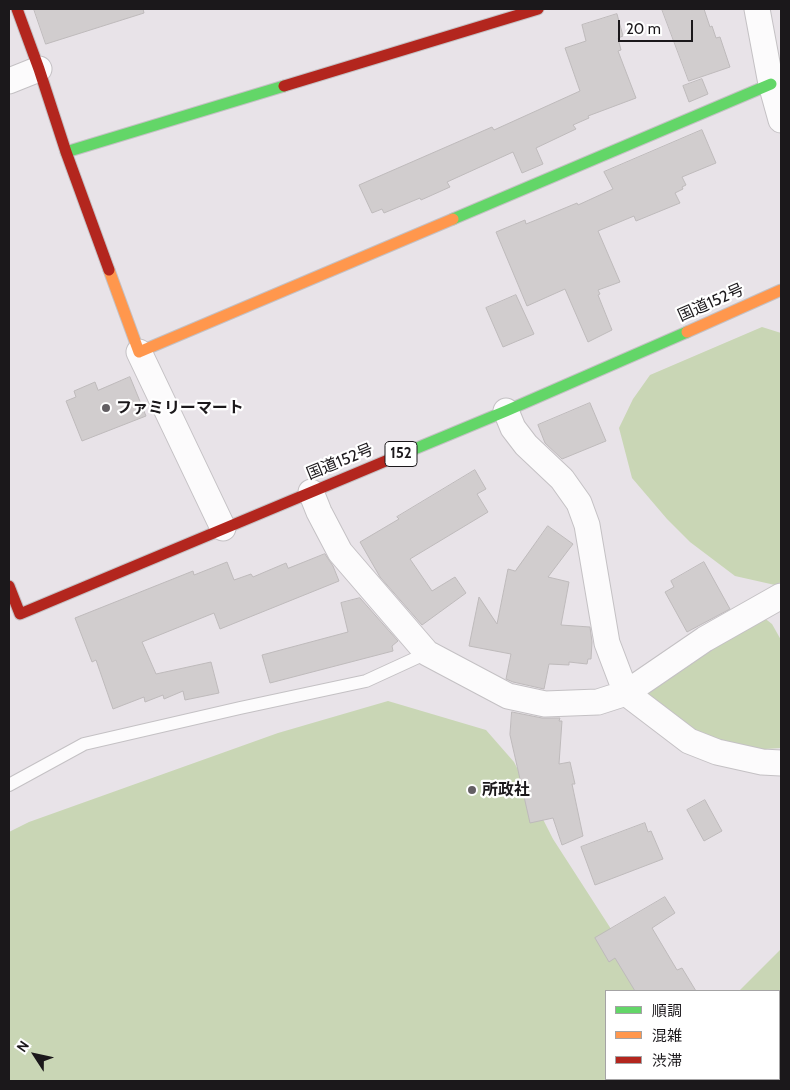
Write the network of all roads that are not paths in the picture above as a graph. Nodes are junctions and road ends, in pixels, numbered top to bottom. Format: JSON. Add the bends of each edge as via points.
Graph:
{"nodes":[{"id":1,"x":17,"y":9,"type":"edge"},
{"id":2,"x":538,"y":9,"type":"edge"},
{"id":3,"x":758,"y":9,"type":"edge"},
{"id":4,"x":39,"y":69,"type":"junction"},
{"id":5,"x":9,"y":81,"type":"edge"},
{"id":6,"x":772,"y":84,"type":"junction"},
{"id":7,"x":781,"y":120,"type":"edge"},
{"id":8,"x":66,"y":152,"type":"junction"},
{"id":9,"x":781,"y":290,"type":"edge"},
{"id":10,"x":139,"y":352,"type":"junction"},
{"id":11,"x":506,"y":411,"type":"junction"},
{"id":12,"x":311,"y":492,"type":"junction"},
{"id":13,"x":223,"y":528,"type":"junction"},
{"id":14,"x":9,"y":586,"type":"edge"},
{"id":15,"x":781,"y":596,"type":"edge"},
{"id":16,"x":427,"y":653,"type":"junction"},
{"id":17,"x":626,"y":693,"type":"junction"},
{"id":18,"x":781,"y":763,"type":"edge"},
{"id":19,"x":9,"y":786,"type":"edge"}],
"edges":[{"from":1,"to":4,"type":"main road"},
{"from":2,"to":8,"type":"main road"},
{"from":3,"to":6,"type":"street"},
{"from":4,"to":5,"type":"street"},
{"from":4,"to":8,"type":"main road"},
{"from":6,"to":7,"type":"street"},
{"from":6,"to":10,"type":"main road"},
{"from":8,"to":10,"type":"main road"},
{"from":9,"to":11,"type":"main road","name":"国道152号","number":"152"},
{"from":10,"to":13,"type":"street"},
{"from":11,"to":12,"type":"main road","name":"国道152号","number":"152"},
{"from":11,"to":17,"type":"street","via":[[513,428],[562,479],[578,503],[587,525],[607,643]]},
{"from":12,"to":13,"type":"main road","name":"国道152号","number":"152"},
{"from":12,"to":16,"type":"street","via":[[340,552]]},
{"from":13,"to":14,"type":"main road","name":"国道152号","number":"152","via":[[20,614]]},
{"from":15,"to":17,"type":"street","via":[[705,639]]},
{"from":16,"to":17,"type":"street","via":[[508,696],[545,704],[598,702]]},
{"from":16,"to":19,"type":"lane","via":[[366,682],[84,744]]},
{"from":17,"to":18,"type":"street","via":[[690,741],[717,752]]}]}
